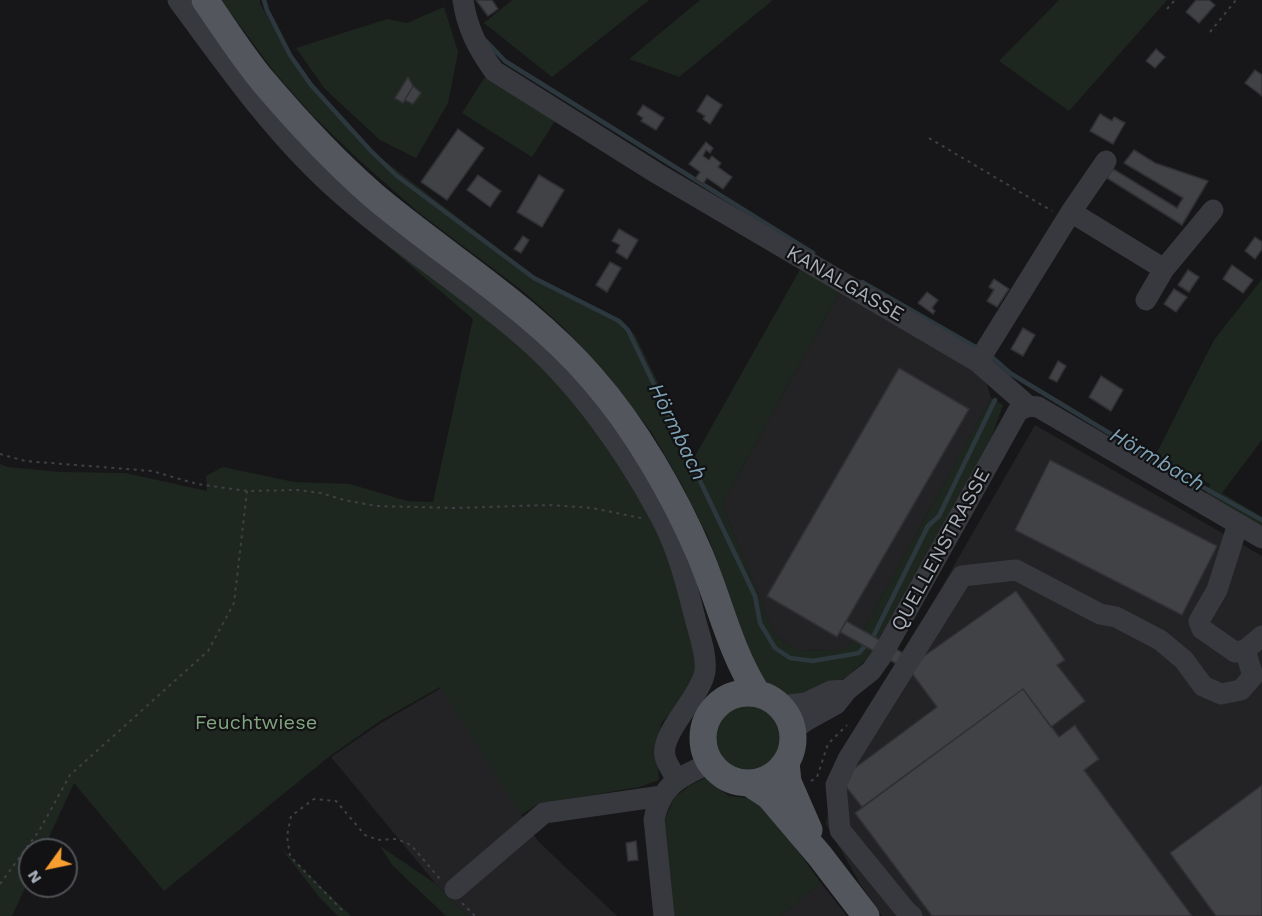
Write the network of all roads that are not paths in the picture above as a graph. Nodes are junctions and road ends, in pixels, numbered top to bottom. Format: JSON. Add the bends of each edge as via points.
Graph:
{"nodes":[{"id":1,"x":178,"y":0,"type":"edge"},
{"id":2,"x":205,"y":0,"type":"edge"},
{"id":3,"x":463,"y":0,"type":"edge"},
{"id":4,"x":1106,"y":160,"type":"dead end"},
{"id":5,"x":1213,"y":210,"type":"dead end"},
{"id":6,"x":1069,"y":216,"type":"junction"},
{"id":7,"x":1164,"y":269,"type":"junction"},
{"id":8,"x":1146,"y":300,"type":"dead end"},
{"id":9,"x":978,"y":363,"type":"junction"},
{"id":10,"x":1028,"y":406,"type":"junction"},
{"id":11,"x":1238,"y":524,"type":"junction"},
{"id":12,"x":1262,"y":538,"type":"edge"},
{"id":13,"x":719,"y":608,"type":"junction"},
{"id":14,"x":1262,"y":636,"type":"edge"},
{"id":15,"x":1245,"y":650,"type":"junction"},
{"id":16,"x":1258,"y":675,"type":"edge"},
{"id":17,"x":847,"y":690,"type":"junction"},
{"id":18,"x":757,"y":693,"type":"junction"},
{"id":19,"x":726,"y":697,"type":"junction"},
{"id":20,"x":780,"y":706,"type":"junction"},
{"id":21,"x":793,"y":730,"type":"junction"},
{"id":22,"x":786,"y":762,"type":"junction"},
{"id":23,"x":710,"y":771,"type":"junction"},
{"id":24,"x":676,"y":778,"type":"junction"},
{"id":25,"x":740,"y":787,"type":"junction"},
{"id":26,"x":662,"y":796,"type":"junction"},
{"id":27,"x":820,"y":856,"type":"junction"},
{"id":28,"x":454,"y":893,"type":"road end"},
{"id":29,"x":664,"y":916,"type":"edge"},
{"id":30,"x":866,"y":916,"type":"edge"},
{"id":31,"x":912,"y":916,"type":"edge"}],
"edges":[{"from":1,"to":24,"type":"street","via":[[279,132],[328,183],[521,334],[602,423],[638,476],[680,561],[703,647],[705,673],[668,738],[664,756]]},
{"from":2,"to":13,"type":"main road","via":[[262,79],[317,142],[373,194],[541,327],[592,377],[640,443],[674,500]]},
{"from":3,"to":9,"type":"street","name":"KANALGASSE","via":[[478,47],[495,71],[657,174]]},
{"from":4,"to":6,"type":"street"},
{"from":5,"to":7,"type":"street"},
{"from":6,"to":7,"type":"street"},
{"from":6,"to":9,"type":"street"},
{"from":7,"to":8,"type":"street"},
{"from":9,"to":10,"type":"street","name":"KANALGASSE"},
{"from":10,"to":11,"type":"street","name":"KANALGASSE","via":[[1038,407]]},
{"from":10,"to":17,"type":"street","name":"QUELLENSTRASSE","via":[[1018,411],[881,657]]},
{"from":11,"to":12,"type":"street","name":"KANALGASSE"},
{"from":11,"to":15,"type":"street","via":[[1217,590],[1199,621],[1202,629],[1235,652]]},
{"from":13,"to":18,"type":"main road"},
{"from":13,"to":19,"type":"main road"},
{"from":14,"to":15,"type":"street"},
{"from":15,"to":16,"type":"street"},
{"from":16,"to":31,"type":"street","via":[[1241,690],[1221,694],[1203,686],[1184,660],[1160,640],[1016,570],[962,576],[848,759],[836,785],[840,830]]},
{"from":17,"to":20,"type":"street","name":"QUELLENSTRASSE"},
{"from":17,"to":21,"type":"street","name":"QUELLENSTRASSE","via":[[836,704]]},
{"from":18,"to":19,"type":"main road","via":[[741,692]]},
{"from":18,"to":20,"type":"main road"},
{"from":19,"to":23,"type":"main road","via":[[714,706],[702,734]]},
{"from":20,"to":21,"type":"main road"},
{"from":21,"to":22,"type":"main road"},
{"from":22,"to":25,"type":"main road","via":[[770,777]]},
{"from":22,"to":27,"type":"main road","via":[[788,782]]},
{"from":23,"to":24,"type":"street"},
{"from":23,"to":25,"type":"main road"},
{"from":24,"to":26,"type":"street"},
{"from":25,"to":27,"type":"main road","via":[[769,796]]},
{"from":26,"to":28,"type":"street","via":[[544,813]]},
{"from":26,"to":29,"type":"street","via":[[654,819]]},
{"from":27,"to":30,"type":"main road"}]}
